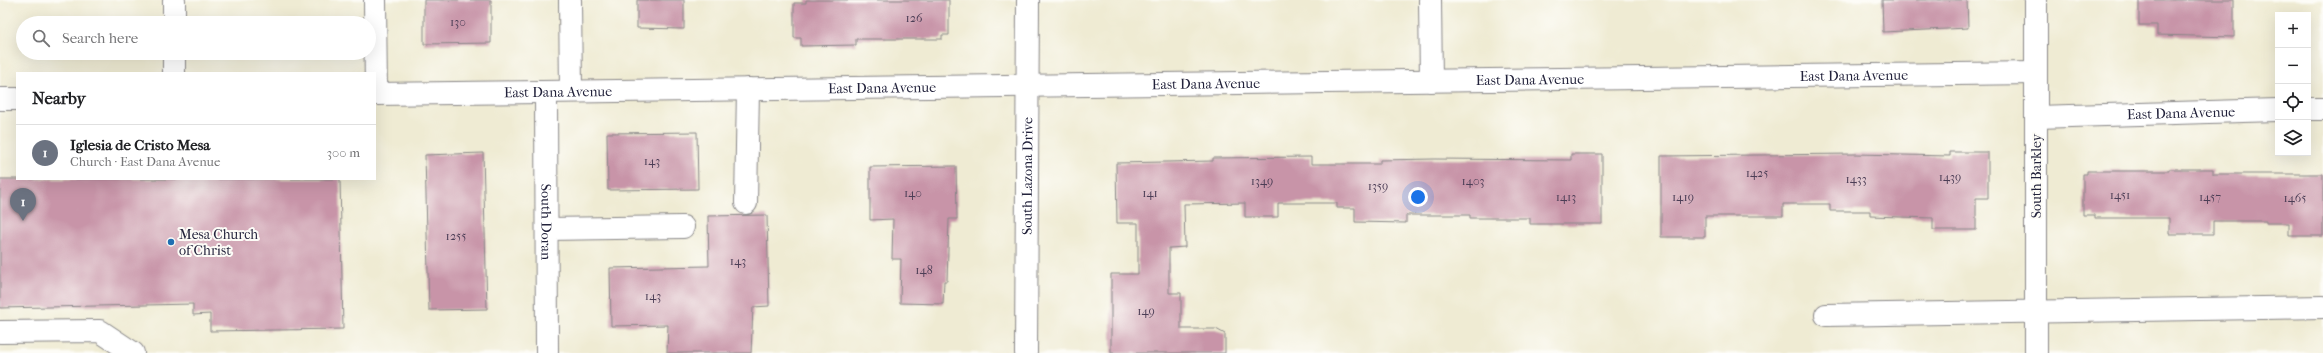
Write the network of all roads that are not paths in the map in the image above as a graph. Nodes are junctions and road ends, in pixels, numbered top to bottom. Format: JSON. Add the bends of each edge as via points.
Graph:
{"nodes":[{"id":1,"x":174,"y":0,"type":"edge"},
{"id":2,"x":375,"y":0,"type":"edge"},
{"id":3,"x":570,"y":0,"type":"edge"},
{"id":4,"x":1028,"y":0,"type":"edge"},
{"id":5,"x":1430,"y":0,"type":"edge"},
{"id":6,"x":2036,"y":0,"type":"edge"},
{"id":7,"x":174,"y":16,"type":"edge"},
{"id":8,"x":375,"y":16,"type":"edge"},
{"id":9,"x":174,"y":60,"type":"edge"},
{"id":10,"x":375,"y":60,"type":"edge"},
{"id":11,"x":174,"y":72,"type":"edge"},
{"id":12,"x":375,"y":72,"type":"edge"},
{"id":13,"x":2036,"y":73,"type":"junction"},
{"id":14,"x":1431,"y":81,"type":"junction"},
{"id":15,"x":1028,"y":86,"type":"junction"},
{"id":16,"x":748,"y":89,"type":"junction"},
{"id":17,"x":546,"y":92,"type":"junction"},
{"id":18,"x":571,"y":92,"type":"junction"},
{"id":19,"x":376,"y":94,"type":"edge"},
{"id":20,"x":0,"y":99,"type":"edge"},
{"id":21,"x":16,"y":99,"type":"edge"},
{"id":22,"x":2323,"y":109,"type":"edge"},
{"id":23,"x":2275,"y":110,"type":"edge"},
{"id":24,"x":2311,"y":110,"type":"edge"},
{"id":25,"x":2036,"y":117,"type":"junction"},
{"id":26,"x":746,"y":203,"type":"dead end"},
{"id":27,"x":683,"y":227,"type":"dead end"},
{"id":28,"x":547,"y":229,"type":"junction"},
{"id":29,"x":2323,"y":307,"type":"edge"},
{"id":30,"x":2036,"y":311,"type":"junction"},
{"id":31,"x":1826,"y":315,"type":"dead end"},
{"id":32,"x":0,"y":332,"type":"edge"},
{"id":33,"x":133,"y":353,"type":"edge"},
{"id":34,"x":547,"y":353,"type":"edge"},
{"id":35,"x":1026,"y":353,"type":"edge"},
{"id":36,"x":2036,"y":353,"type":"edge"}],
"edges":[{"from":1,"to":7,"type":"street"},
{"from":2,"to":8,"type":"street"},
{"from":3,"to":18,"type":"street"},
{"from":4,"to":15,"type":"street","name":"South Lazona Drive"},
{"from":5,"to":14,"type":"street"},
{"from":6,"to":13,"type":"street","name":"South Barkley"},
{"from":9,"to":11,"type":"street"},
{"from":10,"to":12,"type":"street"},
{"from":13,"to":14,"type":"street","name":"East Dana Avenue"},
{"from":13,"to":25,"type":"street","name":"South Barkley"},
{"from":14,"to":15,"type":"street","name":"East Dana Avenue"},
{"from":15,"to":16,"type":"street","name":"East Dana Avenue"},
{"from":15,"to":35,"type":"street","name":"South Lazona Drive"},
{"from":16,"to":18,"type":"street","name":"East Dana Avenue"},
{"from":16,"to":26,"type":"street"},
{"from":17,"to":18,"type":"street","name":"East Dana Avenue"},
{"from":17,"to":19,"type":"street","name":"East Dana Avenue"},
{"from":17,"to":28,"type":"street","name":"South Doran"},
{"from":20,"to":21,"type":"street"},
{"from":22,"to":24,"type":"street"},
{"from":23,"to":25,"type":"street","name":"East Dana Avenue"},
{"from":25,"to":30,"type":"street","name":"South Barkley"},
{"from":27,"to":28,"type":"street"},
{"from":28,"to":34,"type":"street","name":"South Doran"},
{"from":29,"to":30,"type":"street"},
{"from":30,"to":31,"type":"street"},
{"from":30,"to":36,"type":"street","name":"South Barkley"},
{"from":32,"to":33,"type":"street","via":[[100,331]]}]}
